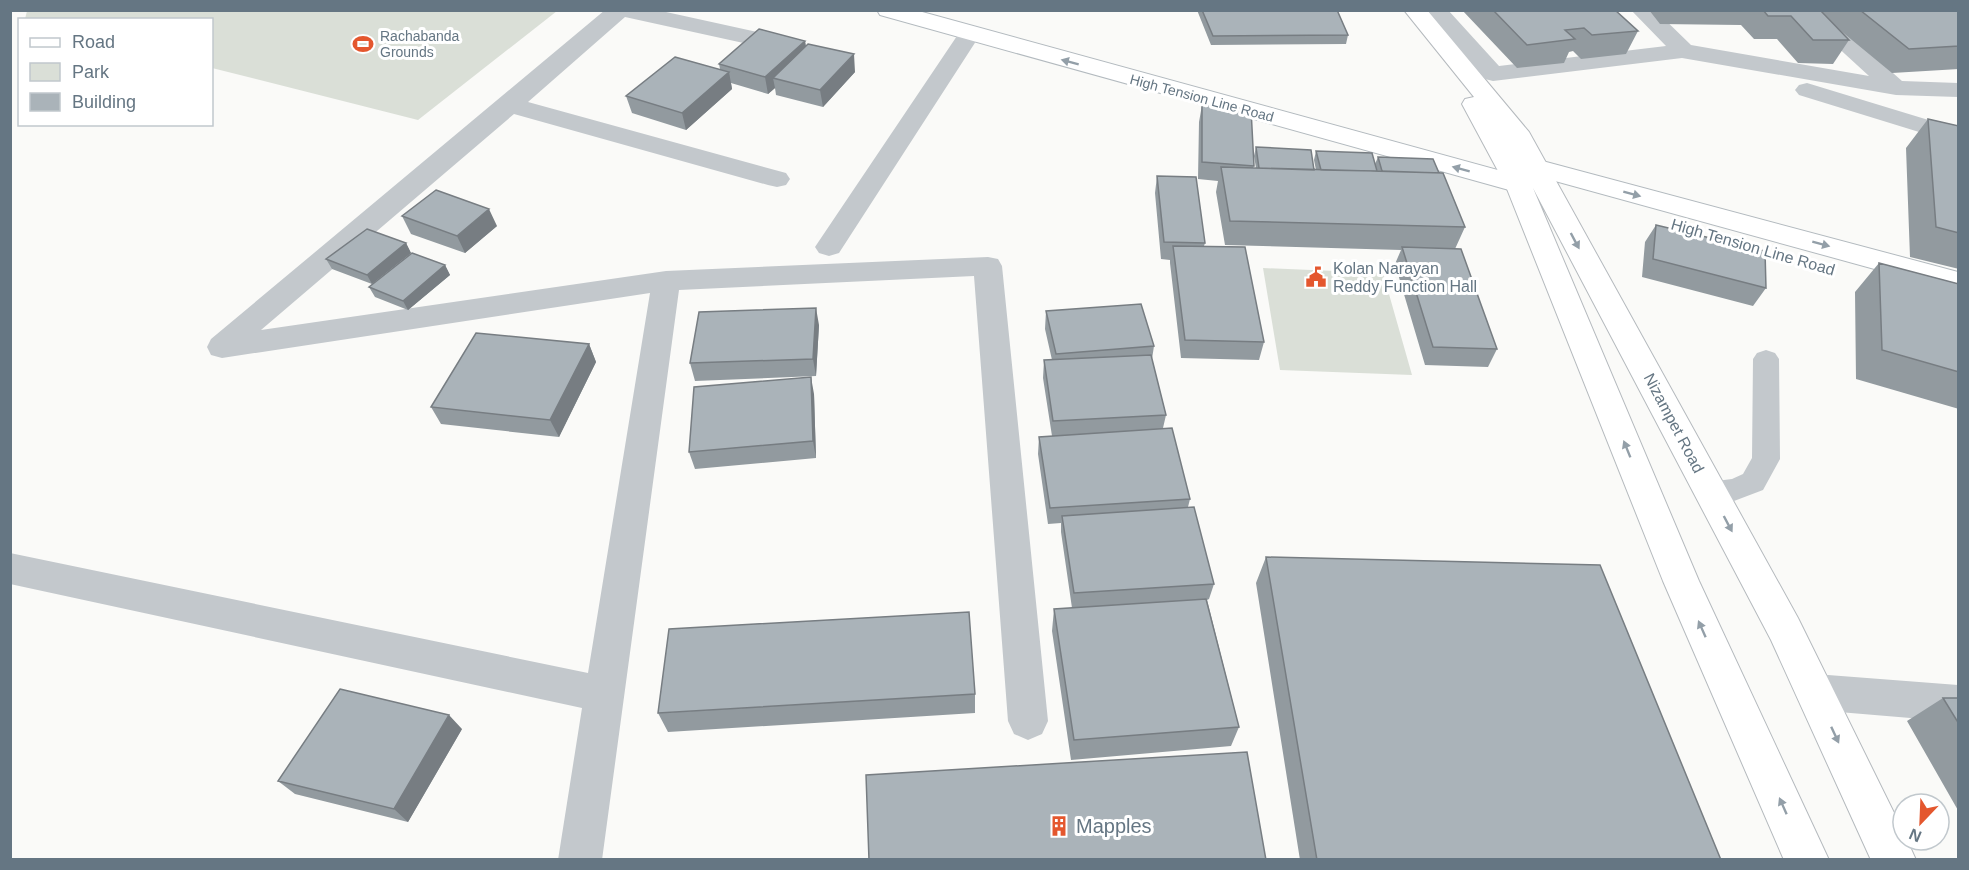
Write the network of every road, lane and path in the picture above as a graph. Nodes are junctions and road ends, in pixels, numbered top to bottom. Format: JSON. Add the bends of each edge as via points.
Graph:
{"nodes":[{"id":1,"x":619,"y":10,"type":"edge"},
{"id":2,"x":625,"y":10,"type":"edge"},
{"id":3,"x":888,"y":10,"type":"edge"},
{"id":4,"x":1392,"y":10,"type":"edge"},
{"id":5,"x":1415,"y":10,"type":"edge"},
{"id":6,"x":1436,"y":10,"type":"edge"},
{"id":7,"x":1642,"y":10,"type":"edge"},
{"id":8,"x":1808,"y":10,"type":"edge"},
{"id":9,"x":966,"y":23,"type":"edge"},
{"id":10,"x":1684,"y":51,"type":"junction"},
{"id":11,"x":816,"y":52,"type":"edge"},
{"id":12,"x":1896,"y":88,"type":"junction"},
{"id":13,"x":1959,"y":90,"type":"edge"},
{"id":14,"x":510,"y":105,"type":"junction"},
{"id":15,"x":1959,"y":137,"type":"edge"},
{"id":16,"x":1526,"y":175,"type":"junction"},
{"id":17,"x":777,"y":179,"type":"dead end"},
{"id":18,"x":1595,"y":193,"type":"junction"},
{"id":19,"x":829,"y":247,"type":"dead end"},
{"id":20,"x":666,"y":281,"type":"junction"},
{"id":21,"x":1959,"y":282,"type":"edge"},
{"id":22,"x":1959,"y":304,"type":"edge"},
{"id":23,"x":1766,"y":359,"type":"dead end"},
{"id":24,"x":1710,"y":491,"type":"junction"},
{"id":25,"x":10,"y":568,"type":"edge"},
{"id":26,"x":1815,"y":692,"type":"junction"},
{"id":27,"x":605,"y":695,"type":"junction"},
{"id":28,"x":1959,"y":704,"type":"edge"},
{"id":29,"x":1028,"y":721,"type":"dead end"},
{"id":30,"x":580,"y":860,"type":"edge"},
{"id":31,"x":1807,"y":860,"type":"edge"},
{"id":32,"x":1894,"y":860,"type":"edge"}],
"edges":[{"from":1,"to":14,"type":"street"},
{"from":2,"to":11,"type":"street"},
{"from":3,"to":9,"type":"main road","name":"High Tension Line Road"},
{"from":4,"to":16,"type":"main road","name":"Nizampet Road","via":[[1478,109]]},
{"from":5,"to":16,"type":"main road","name":"Nizampet Road","via":[[1516,132]]},
{"from":6,"to":10,"type":"street","via":[[1493,74]]},
{"from":7,"to":10,"type":"street"},
{"from":8,"to":12,"type":"street"},
{"from":9,"to":16,"type":"main road","name":"High Tension Line Road"},
{"from":9,"to":19,"type":"street"},
{"from":10,"to":12,"type":"street"},
{"from":10,"to":15,"type":"street"},
{"from":12,"to":13,"type":"street"},
{"from":14,"to":17,"type":"street"},
{"from":14,"to":20,"type":"street","via":[[222,347]]},
{"from":16,"to":18,"type":"main road","name":"High Tension Line Road"},
{"from":16,"to":24,"type":"main road","name":"Nizampet Road","one_way":true},
{"from":31,"to":16,"type":"main road","name":"Nizampet Road","one_way":true,"via":[[1681,581]]},
{"from":18,"to":21,"type":"main road","one_way":true},
{"from":18,"to":22,"type":"main road","name":"High Tension Line Road"},
{"from":20,"to":27,"type":"street"},
{"from":20,"to":29,"type":"street","via":[[988,266]]},
{"from":23,"to":24,"type":"lane","via":[[1766,459],[1753,482],[1734,490]]},
{"from":24,"to":26,"type":"main road","name":"Nizampet Road","one_way":true},
{"from":25,"to":27,"type":"street"},
{"from":26,"to":28,"type":"street"},
{"from":26,"to":32,"type":"main road","name":"Nizampet Road","one_way":true},
{"from":27,"to":30,"type":"street"}]}
